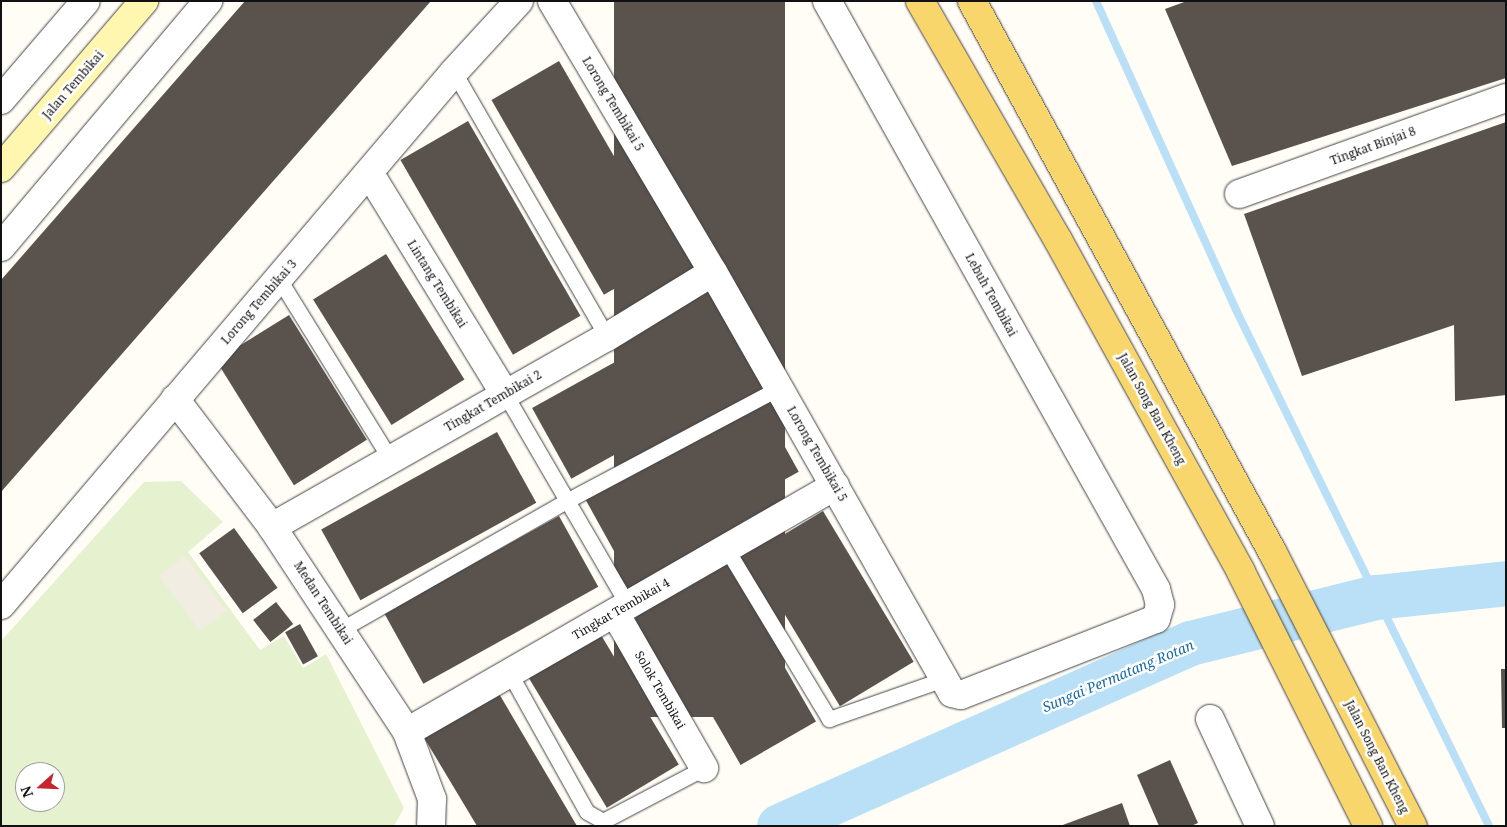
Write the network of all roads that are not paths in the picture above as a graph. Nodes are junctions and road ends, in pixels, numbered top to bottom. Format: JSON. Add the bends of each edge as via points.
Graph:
{"nodes":[{"id":1,"x":86,"y":1,"type":"edge"},
{"id":2,"x":144,"y":1,"type":"edge"},
{"id":3,"x":208,"y":1,"type":"edge"},
{"id":4,"x":519,"y":1,"type":"edge"},
{"id":5,"x":552,"y":1,"type":"edge"},
{"id":6,"x":827,"y":1,"type":"edge"},
{"id":7,"x":920,"y":1,"type":"edge"},
{"id":8,"x":972,"y":1,"type":"edge"},
{"id":9,"x":454,"y":72,"type":"junction"},
{"id":10,"x":1506,"y":98,"type":"edge"},
{"id":11,"x":1,"y":100,"type":"edge"},
{"id":12,"x":1,"y":168,"type":"edge"},
{"id":13,"x":370,"y":174,"type":"junction"},
{"id":14,"x":1239,"y":194,"type":"dead end"},
{"id":15,"x":1,"y":247,"type":"edge"},
{"id":16,"x":713,"y":272,"type":"junction"},
{"id":17,"x":278,"y":279,"type":"junction"},
{"id":18,"x":607,"y":337,"type":"junction"},
{"id":19,"x":779,"y":388,"type":"junction"},
{"id":20,"x":504,"y":394,"type":"junction"},
{"id":21,"x":175,"y":399,"type":"junction"},
{"id":22,"x":390,"y":460,"type":"junction"},
{"id":23,"x":835,"y":486,"type":"junction"},
{"id":24,"x":568,"y":500,"type":"junction"},
{"id":25,"x":272,"y":527,"type":"junction"},
{"id":26,"x":726,"y":548,"type":"junction"},
{"id":27,"x":1156,"y":589,"type":"joint"},
{"id":28,"x":1,"y":605,"type":"edge"},
{"id":29,"x":622,"y":609,"type":"junction"},
{"id":30,"x":340,"y":630,"type":"junction"},
{"id":31,"x":509,"y":672,"type":"junction"},
{"id":32,"x":944,"y":679,"type":"junction"},
{"id":33,"x":1210,"y":719,"type":"dead end"},
{"id":34,"x":408,"y":732,"type":"junction"},
{"id":35,"x":704,"y":768,"type":"joint"},
{"id":36,"x":431,"y":826,"type":"edge"},
{"id":37,"x":1260,"y":826,"type":"edge"},
{"id":38,"x":1368,"y":826,"type":"edge"},
{"id":39,"x":1413,"y":826,"type":"edge"}],
"edges":[{"from":1,"to":11,"type":"street"},
{"from":2,"to":12,"type":"street","name":"Jalan Tembikai"},
{"from":3,"to":15,"type":"street"},
{"from":4,"to":9,"type":"street","name":"Lorong Tembikai 3"},
{"from":5,"to":16,"type":"street","name":"Lorong Tembikai 5"},
{"from":6,"to":27,"type":"street","name":"Lebuh Tembikai"},
{"from":7,"to":38,"type":"main road","name":"Jalan Song Ban Kheng","via":[[1058,240],[1241,572]]},
{"from":8,"to":39,"type":"main road","name":"Jalan Song Ban Kheng","via":[[1273,553]]},
{"from":9,"to":13,"type":"street","name":"Lorong Tembikai 3"},
{"from":9,"to":18,"type":"lane"},
{"from":10,"to":14,"type":"street","name":"Tingkat Binjai 8"},
{"from":13,"to":17,"type":"street","name":"Lorong Tembikai 3"},
{"from":13,"to":20,"type":"street","name":"Lintang Tembikai"},
{"from":16,"to":18,"type":"street","name":"Tingkat Tembikai 2"},
{"from":16,"to":19,"type":"street","name":"Lorong Tembikai 5"},
{"from":17,"to":21,"type":"street","name":"Lorong Tembikai 3"},
{"from":17,"to":22,"type":"lane"},
{"from":18,"to":20,"type":"street","name":"Tingkat Tembikai 2"},
{"from":19,"to":23,"type":"street","name":"Lorong Tembikai 5"},
{"from":19,"to":24,"type":"lane"},
{"from":20,"to":22,"type":"street","name":"Tingkat Tembikai 2"},
{"from":20,"to":24,"type":"lane"},
{"from":21,"to":25,"type":"street","name":"Medan Tembikai"},
{"from":21,"to":28,"type":"street","name":"Lorong Tembikai 3"},
{"from":22,"to":25,"type":"street","name":"Tingkat Tembikai 2"},
{"from":23,"to":26,"type":"street","name":"Tingkat Tembikai 4"},
{"from":23,"to":32,"type":"street","name":"Lorong Tembikai 5"},
{"from":24,"to":29,"type":"lane"},
{"from":24,"to":30,"type":"lane"},
{"from":25,"to":30,"type":"street","name":"Medan Tembikai"},
{"from":26,"to":29,"type":"street","name":"Tingkat Tembikai 4"},
{"from":26,"to":32,"type":"lane","via":[[829,718]]},
{"from":27,"to":32,"type":"street","name":"Lorong Tembikai 5","via":[[1160,605],[1156,619],[972,692],[952,693]]},
{"from":29,"to":31,"type":"street","name":"Tingkat Tembikai 4"},
{"from":29,"to":35,"type":"street","name":"Solok Tembikai"},
{"from":30,"to":34,"type":"street","name":"Medan Tembikai"},
{"from":31,"to":34,"type":"street","name":"Tingkat Tembikai 4"},
{"from":31,"to":35,"type":"lane","via":[[587,812],[604,821]]},
{"from":33,"to":37,"type":"street"},
{"from":34,"to":36,"type":"street","name":"Medan Tembikai","via":[[432,799]]}]}
